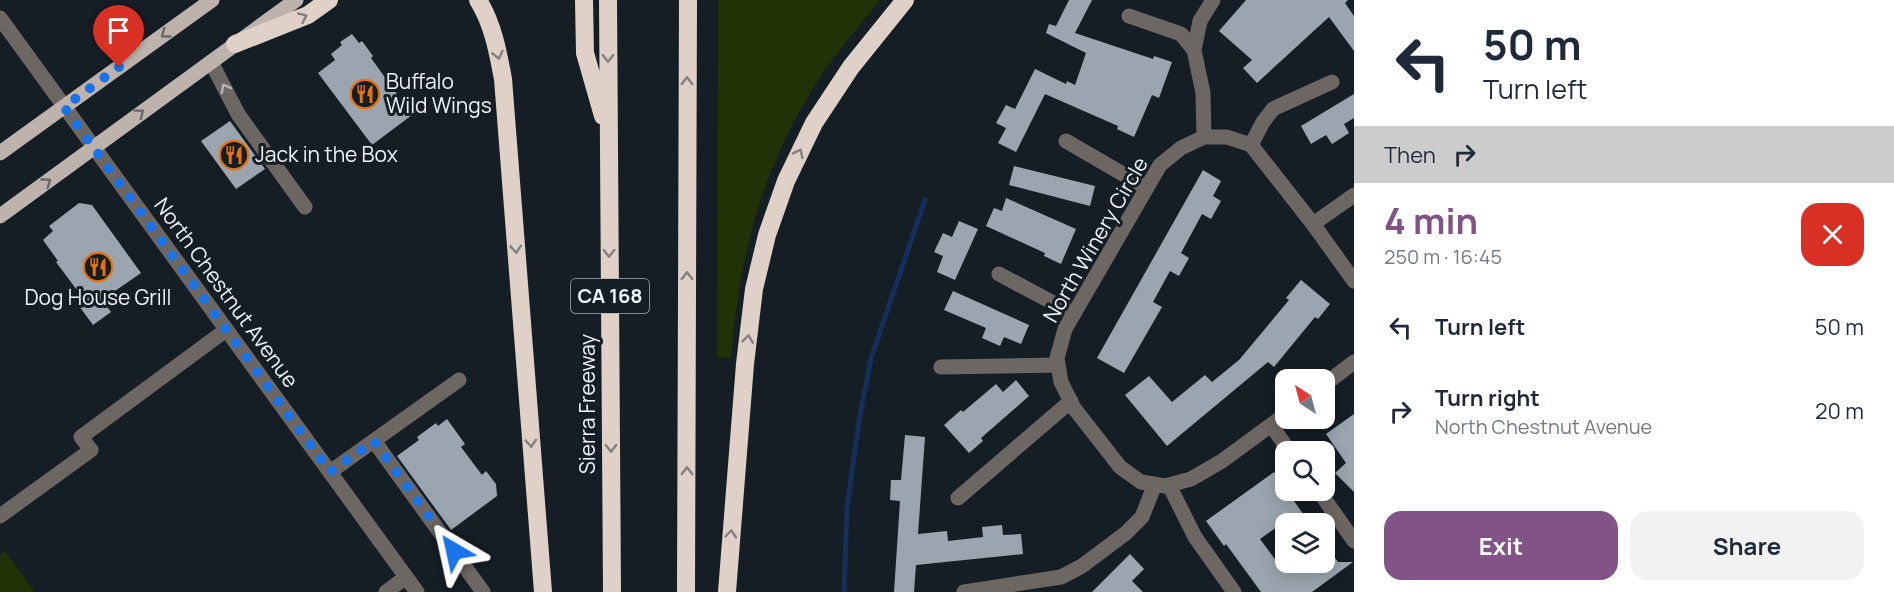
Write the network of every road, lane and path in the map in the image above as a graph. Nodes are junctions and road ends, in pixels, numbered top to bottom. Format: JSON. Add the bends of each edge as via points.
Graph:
{"nodes":[{"id":1,"x":212,"y":0,"type":"edge"},
{"id":2,"x":296,"y":0,"type":"edge"},
{"id":3,"x":329,"y":0,"type":"edge"},
{"id":4,"x":478,"y":0,"type":"edge"},
{"id":5,"x":584,"y":0,"type":"edge"},
{"id":6,"x":608,"y":0,"type":"edge"},
{"id":7,"x":688,"y":0,"type":"edge"},
{"id":8,"x":905,"y":0,"type":"edge"},
{"id":9,"x":1214,"y":0,"type":"edge"},
{"id":10,"x":1129,"y":16,"type":"dead end"},
{"id":11,"x":0,"y":18,"type":"edge"},
{"id":12,"x":235,"y":44,"type":"junction"},
{"id":13,"x":1194,"y":50,"type":"junction"},
{"id":14,"x":211,"y":62,"type":"junction"},
{"id":15,"x":1332,"y":81,"type":"dead end"},
{"id":16,"x":64,"y":107,"type":"junction"},
{"id":17,"x":609,"y":137,"type":"junction"},
{"id":18,"x":1204,"y":137,"type":"junction"},
{"id":19,"x":1066,"y":141,"type":"dead end"},
{"id":20,"x":1251,"y":145,"type":"junction"},
{"id":21,"x":94,"y":148,"type":"junction"},
{"id":22,"x":0,"y":153,"type":"edge"},
{"id":23,"x":1147,"y":189,"type":"junction"},
{"id":24,"x":1354,"y":195,"type":"edge"},
{"id":25,"x":305,"y":207,"type":"dead end"},
{"id":26,"x":0,"y":216,"type":"edge"},
{"id":27,"x":1313,"y":224,"type":"junction"},
{"id":28,"x":999,"y":274,"type":"dead end"},
{"id":29,"x":1354,"y":281,"type":"edge"},
{"id":30,"x":1074,"y":314,"type":"junction"},
{"id":31,"x":226,"y":330,"type":"junction"},
{"id":32,"x":1354,"y":362,"type":"edge"},
{"id":33,"x":1058,"y":365,"type":"junction"},
{"id":34,"x":941,"y":367,"type":"dead end"},
{"id":35,"x":1335,"y":377,"type":"edge"},
{"id":36,"x":459,"y":380,"type":"dead end"},
{"id":37,"x":1071,"y":401,"type":"junction"},
{"id":38,"x":1275,"y":422,"type":"edge"},
{"id":39,"x":1271,"y":425,"type":"junction"},
{"id":40,"x":374,"y":441,"type":"junction"},
{"id":41,"x":1282,"y":441,"type":"edge"},
{"id":42,"x":330,"y":472,"type":"junction"},
{"id":43,"x":1162,"y":485,"type":"junction"},
{"id":44,"x":957,"y":498,"type":"dead end"},
{"id":45,"x":1326,"y":501,"type":"edge"},
{"id":46,"x":0,"y":516,"type":"edge"},
{"id":47,"x":1354,"y":541,"type":"edge"},
{"id":48,"x":406,"y":577,"type":"junction"},
{"id":49,"x":386,"y":592,"type":"edge"},
{"id":50,"x":417,"y":592,"type":"edge"},
{"id":51,"x":483,"y":592,"type":"edge"},
{"id":52,"x":543,"y":592,"type":"edge"},
{"id":53,"x":612,"y":592,"type":"edge"},
{"id":54,"x":687,"y":592,"type":"edge"},
{"id":55,"x":727,"y":592,"type":"edge"},
{"id":56,"x":964,"y":592,"type":"edge"},
{"id":57,"x":1234,"y":592,"type":"edge"}],
"edges":[{"from":1,"to":16,"type":"main road","one_way":true},
{"from":2,"to":12,"type":"main road"},
{"from":12,"to":3,"type":"highway","one_way":true,"via":[[308,15]]},
{"from":4,"to":52,"type":"highway","one_way":true,"via":[[492,32],[503,79]]},
{"from":5,"to":17,"type":"highway","via":[[585,53]]},
{"from":6,"to":17,"type":"highway","name":"Sierra Freeway","number":"CA 168","one_way":true},
{"from":54,"to":7,"type":"highway","one_way":true},
{"from":55,"to":8,"type":"highway","one_way":true,"via":[[745,364],[754,289],[767,235],[786,181],[814,123],[851,67]]},
{"from":9,"to":13,"type":"street","via":[[1200,21]]},
{"from":10,"to":13,"type":"street","via":[[1181,34]]},
{"from":11,"to":16,"type":"street","name":"North Chestnut Avenue"},
{"from":12,"to":14,"type":"main road"},
{"from":13,"to":18,"type":"street","via":[[1203,93]]},
{"from":21,"to":14,"type":"main road","one_way":true},
{"from":25,"to":14,"type":"street","one_way":true,"via":[[238,114]]},
{"from":15,"to":20,"type":"street","via":[[1273,109]]},
{"from":16,"to":21,"type":"street","name":"North Chestnut Avenue"},
{"from":16,"to":22,"type":"main road"},
{"from":17,"to":53,"type":"highway","name":"Sierra Freeway","number":"CA 168","one_way":true},
{"from":18,"to":20,"type":"street","via":[[1227,137]]},
{"from":18,"to":23,"type":"street","name":"North Winery Circle","via":[[1181,148],[1160,165]]},
{"from":19,"to":23,"type":"street"},
{"from":20,"to":27,"type":"street"},
{"from":26,"to":21,"type":"main road","one_way":true},
{"from":21,"to":31,"type":"street","name":"North Chestnut Avenue"},
{"from":23,"to":30,"type":"street","name":"North Winery Circle"},
{"from":24,"to":27,"type":"street"},
{"from":27,"to":29,"type":"street"},
{"from":28,"to":30,"type":"street"},
{"from":30,"to":33,"type":"street","name":"North Winery Circle","via":[[1065,329]]},
{"from":31,"to":42,"type":"street","name":"North Chestnut Avenue"},
{"from":31,"to":46,"type":"street","via":[[81,437],[91,450]]},
{"from":32,"to":35,"type":"street"},
{"from":33,"to":34,"type":"street"},
{"from":33,"to":37,"type":"street","name":"North Winery Circle"},
{"from":36,"to":40,"type":"street"},
{"from":37,"to":43,"type":"street","name":"North Winery Circle","via":[[1120,467],[1141,482]]},
{"from":37,"to":44,"type":"street"},
{"from":38,"to":39,"type":"street"},
{"from":39,"to":41,"type":"street"},
{"from":39,"to":43,"type":"street","via":[[1191,479]]},
{"from":40,"to":42,"type":"street"},
{"from":40,"to":51,"type":"street"},
{"from":42,"to":48,"type":"street","name":"North Chestnut Avenue"},
{"from":43,"to":56,"type":"street","via":[[1142,517],[1082,566],[1061,577]]},
{"from":43,"to":57,"type":"street"},
{"from":45,"to":47,"type":"street"},
{"from":48,"to":49,"type":"street"},
{"from":48,"to":50,"type":"street","name":"North Chestnut Avenue"}]}
